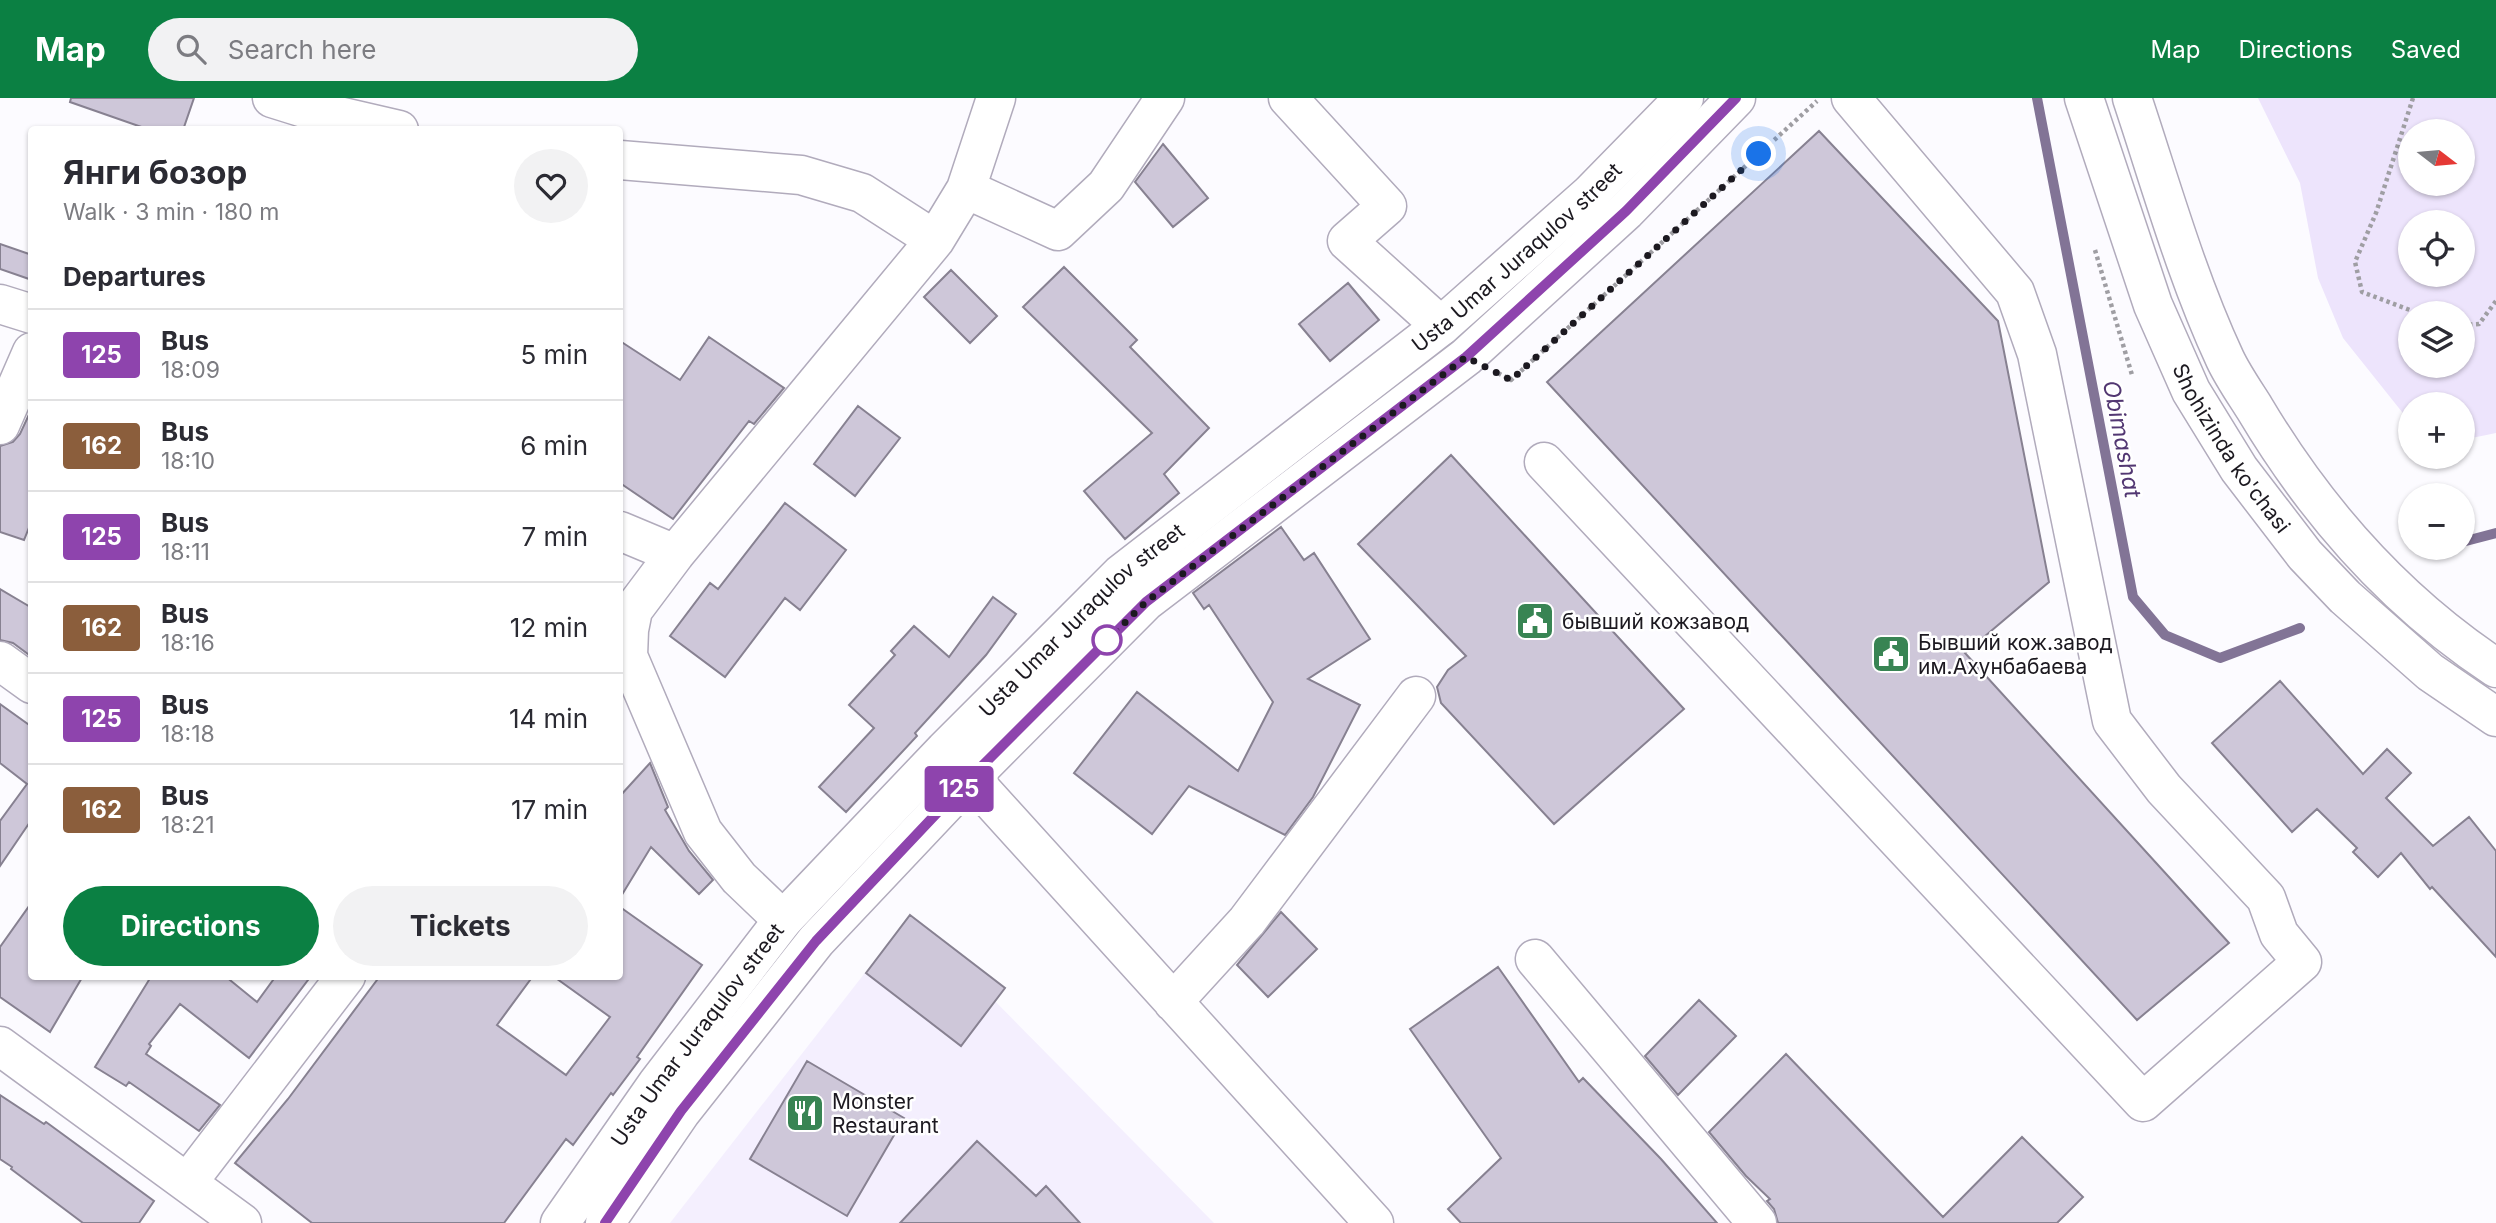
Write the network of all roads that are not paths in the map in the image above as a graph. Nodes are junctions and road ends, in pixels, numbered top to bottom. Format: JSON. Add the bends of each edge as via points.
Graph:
{"nodes":[{"id":1,"x":272,"y":98,"type":"edge"},
{"id":2,"x":996,"y":98,"type":"edge"},
{"id":3,"x":1165,"y":98,"type":"edge"},
{"id":4,"x":1287,"y":98,"type":"edge"},
{"id":5,"x":1684,"y":98,"type":"edge"},
{"id":6,"x":1736,"y":98,"type":"edge"},
{"id":7,"x":1851,"y":98,"type":"edge"},
{"id":8,"x":2084,"y":98,"type":"edge"},
{"id":9,"x":2132,"y":98,"type":"edge"},
{"id":10,"x":382,"y":126,"type":"edge"},
{"id":11,"x":623,"y":160,"type":"edge"},
{"id":12,"x":966,"y":189,"type":"junction"},
{"id":13,"x":935,"y":240,"type":"junction"},
{"id":14,"x":0,"y":304,"type":"edge"},
{"id":15,"x":28,"y":313,"type":"edge"},
{"id":16,"x":1441,"y":326,"type":"junction"},
{"id":17,"x":28,"y":361,"type":"edge"},
{"id":18,"x":0,"y":425,"type":"edge"},
{"id":19,"x":1544,"y":463,"type":"dead end"},
{"id":20,"x":623,"y":532,"type":"edge"},
{"id":21,"x":675,"y":555,"type":"junction"},
{"id":22,"x":0,"y":661,"type":"edge"},
{"id":23,"x":2496,"y":668,"type":"edge"},
{"id":24,"x":28,"y":681,"type":"edge"},
{"id":25,"x":1416,"y":696,"type":"dead end"},
{"id":26,"x":2496,"y":717,"type":"edge"},
{"id":27,"x":957,"y":764,"type":"junction"},
{"id":28,"x":783,"y":920,"type":"junction"},
{"id":29,"x":1535,"y":960,"type":"dead end"},
{"id":30,"x":343,"y":980,"type":"edge"},
{"id":31,"x":1173,"y":1002,"type":"junction"},
{"id":32,"x":0,"y":1046,"type":"edge"},
{"id":33,"x":188,"y":1182,"type":"junction"},
{"id":34,"x":242,"y":1223,"type":"edge"},
{"id":35,"x":560,"y":1223,"type":"edge"},
{"id":36,"x":605,"y":1223,"type":"edge"},
{"id":37,"x":1374,"y":1223,"type":"edge"},
{"id":38,"x":1757,"y":1223,"type":"edge"}],
"edges":[{"from":1,"to":10,"type":"main road"},
{"from":2,"to":12,"type":"main road"},
{"from":3,"to":12,"type":"main road","via":[[1106,186],[1058,231]]},
{"from":4,"to":16,"type":"main road","via":[[1387,206],[1348,241]]},
{"from":5,"to":16,"type":"main road","name":"Usta Umar Juraqulov street","via":[[1590,194]]},
{"from":6,"to":27,"type":"main road","name":"Usta Umar Juraqulov street","via":[[1626,211],[1466,357],[1146,602]]},
{"from":7,"to":19,"type":"main road","via":[[2015,292],[2037,354],[2112,720],[2164,789],[2266,898],[2279,934],[2302,962],[2143,1102]]},
{"from":8,"to":26,"type":"main road","name":"Shohizinda ko'chasi","via":[[2152,305],[2191,391],[2239,469],[2305,555],[2345,597],[2430,672]]},
{"from":9,"to":23,"type":"main road","name":"Shohizinda ko'chasi","via":[[2189,272],[2226,360],[2283,456],[2375,570]]},
{"from":11,"to":13,"type":"main road","via":[[801,175],[862,192]]},
{"from":12,"to":13,"type":"main road"},
{"from":13,"to":21,"type":"main road"},
{"from":14,"to":15,"type":"main road"},
{"from":16,"to":27,"type":"main road","name":"Usta Umar Juraqulov street","via":[[1121,574]]},
{"from":17,"to":18,"type":"main road"},
{"from":20,"to":21,"type":"main road"},
{"from":21,"to":28,"type":"main road","via":[[633,610],[628,656],[702,832]]},
{"from":22,"to":24,"type":"main road"},
{"from":25,"to":31,"type":"main road","via":[[1247,922]]},
{"from":27,"to":28,"type":"main road","name":"Usta Umar Juraqulov street"},
{"from":27,"to":31,"type":"main road"},
{"from":27,"to":36,"type":"main road","name":"Usta Umar Juraqulov street","via":[[681,1111]]},
{"from":28,"to":35,"type":"main road","name":"Usta Umar Juraqulov street","via":[[657,1084]]},
{"from":29,"to":38,"type":"main road"},
{"from":30,"to":33,"type":"main road"},
{"from":31,"to":37,"type":"main road"},
{"from":32,"to":33,"type":"main road"},
{"from":33,"to":34,"type":"main road"}]}
